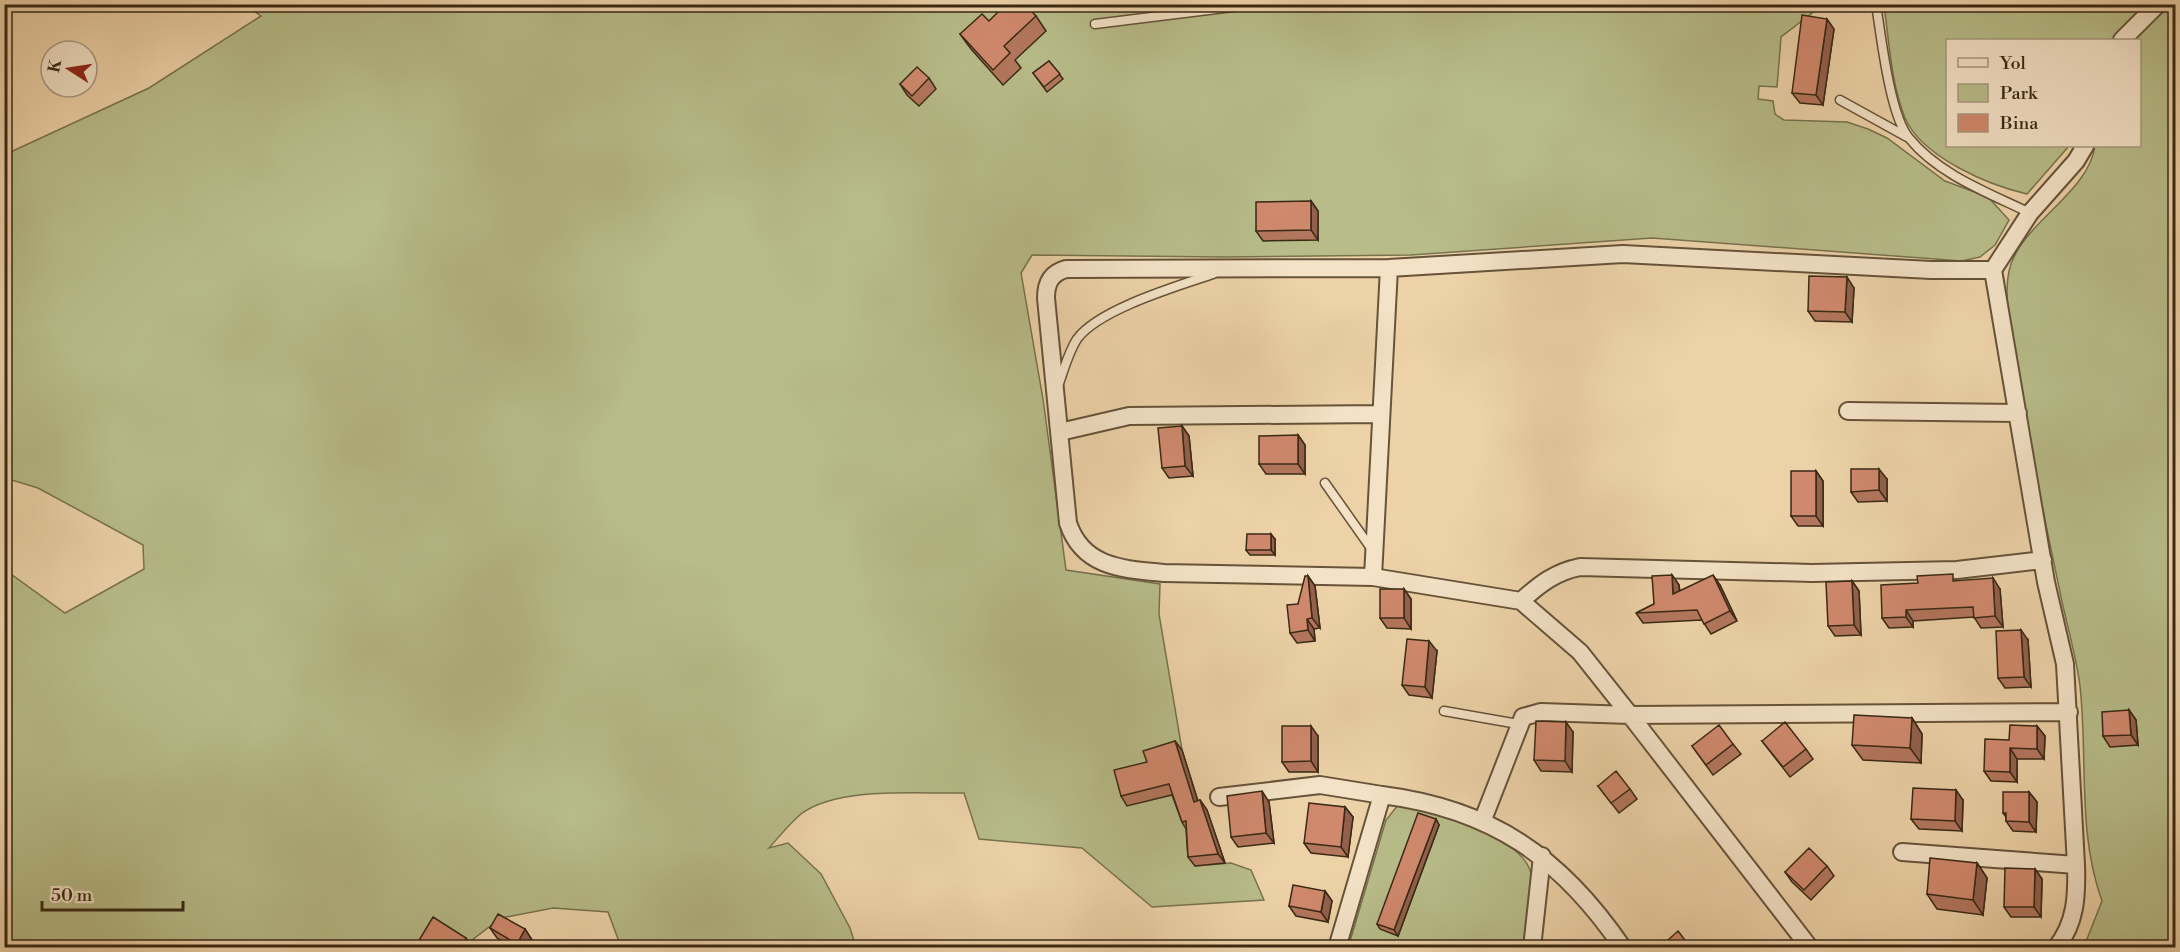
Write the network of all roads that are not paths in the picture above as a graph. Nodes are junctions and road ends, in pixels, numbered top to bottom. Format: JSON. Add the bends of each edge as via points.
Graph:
{"nodes":[{"id":1,"x":1257,"y":4,"type":"edge"},
{"id":2,"x":1876,"y":4,"type":"edge"},
{"id":3,"x":2158,"y":4,"type":"edge"},
{"id":4,"x":1095,"y":24,"type":"dead end"},
{"id":5,"x":2123,"y":39,"type":"edge"},
{"id":6,"x":1840,"y":100,"type":"dead end"},
{"id":7,"x":1908,"y":137,"type":"junction"},
{"id":8,"x":2084,"y":147,"type":"edge"},
{"id":9,"x":2030,"y":213,"type":"junction"},
{"id":10,"x":1389,"y":268,"type":"junction"},
{"id":11,"x":1225,"y":269,"type":"junction"},
{"id":12,"x":1993,"y":270,"type":"junction"},
{"id":13,"x":1056,"y":393,"type":"junction"},
{"id":14,"x":1848,"y":411,"type":"dead end"},
{"id":15,"x":1381,"y":414,"type":"junction"},
{"id":16,"x":2018,"y":414,"type":"junction"},
{"id":17,"x":1060,"y":432,"type":"junction"},
{"id":18,"x":1324,"y":483,"type":"dead end"},
{"id":19,"x":1374,"y":553,"type":"junction"},
{"id":20,"x":2043,"y":560,"type":"junction"},
{"id":21,"x":1373,"y":577,"type":"junction"},
{"id":22,"x":1521,"y":601,"type":"junction"},
{"id":23,"x":1444,"y":711,"type":"dead end"},
{"id":24,"x":2069,"y":712,"type":"junction"},
{"id":25,"x":1630,"y":715,"type":"junction"},
{"id":26,"x":1518,"y":724,"type":"junction"},
{"id":27,"x":1382,"y":795,"type":"junction"},
{"id":28,"x":1219,"y":797,"type":"dead end"},
{"id":29,"x":1482,"y":822,"type":"junction"},
{"id":30,"x":1902,"y":852,"type":"dead end"},
{"id":31,"x":1542,"y":856,"type":"junction"},
{"id":32,"x":2076,"y":865,"type":"junction"},
{"id":33,"x":1337,"y":948,"type":"edge"},
{"id":34,"x":1533,"y":948,"type":"edge"},
{"id":35,"x":1623,"y":948,"type":"edge"},
{"id":36,"x":1810,"y":948,"type":"edge"},
{"id":37,"x":2056,"y":948,"type":"edge"}],
"edges":[{"from":1,"to":4,"type":"lane"},
{"from":2,"to":7,"type":"lane","via":[[1897,112]]},
{"from":3,"to":5,"type":"street"},
{"from":6,"to":7,"type":"lane"},
{"from":7,"to":9,"type":"lane","via":[[1945,169]]},
{"from":8,"to":9,"type":"street"},
{"from":9,"to":12,"type":"street"},
{"from":10,"to":11,"type":"street"},
{"from":10,"to":12,"type":"street","via":[[1623,254]]},
{"from":10,"to":15,"type":"street"},
{"from":11,"to":13,"type":"lane","via":[[1098,320],[1085,330],[1072,349]]},
{"from":11,"to":13,"type":"street","via":[[1075,268],[1054,274],[1048,281],[1046,298]]},
{"from":12,"to":16,"type":"street"},
{"from":13,"to":17,"type":"street"},
{"from":14,"to":16,"type":"street"},
{"from":15,"to":17,"type":"street","via":[[1129,416]]},
{"from":15,"to":19,"type":"street"},
{"from":16,"to":20,"type":"street"},
{"from":17,"to":21,"type":"street","via":[[1068,523],[1073,539],[1093,558],[1164,573]]},
{"from":18,"to":19,"type":"lane"},
{"from":19,"to":21,"type":"street"},
{"from":20,"to":22,"type":"street","via":[[1957,570],[1823,572],[1580,567],[1545,579]]},
{"from":20,"to":24,"type":"street","via":[[2065,664]]},
{"from":21,"to":22,"type":"street"},
{"from":22,"to":25,"type":"street","via":[[1580,652]]},
{"from":23,"to":26,"type":"lane"},
{"from":24,"to":25,"type":"street"},
{"from":24,"to":32,"type":"street"},
{"from":25,"to":26,"type":"street","via":[[1541,712],[1523,717]]},
{"from":25,"to":36,"type":"street"},
{"from":26,"to":29,"type":"street"},
{"from":27,"to":28,"type":"street","via":[[1320,785]]},
{"from":27,"to":29,"type":"street","via":[[1436,804]]},
{"from":27,"to":33,"type":"street"},
{"from":29,"to":31,"type":"street","via":[[1517,838]]},
{"from":30,"to":32,"type":"street"},
{"from":31,"to":34,"type":"street"},
{"from":31,"to":35,"type":"street","via":[[1607,924]]},
{"from":32,"to":37,"type":"street","via":[[2075,908],[2066,934]]}]}
